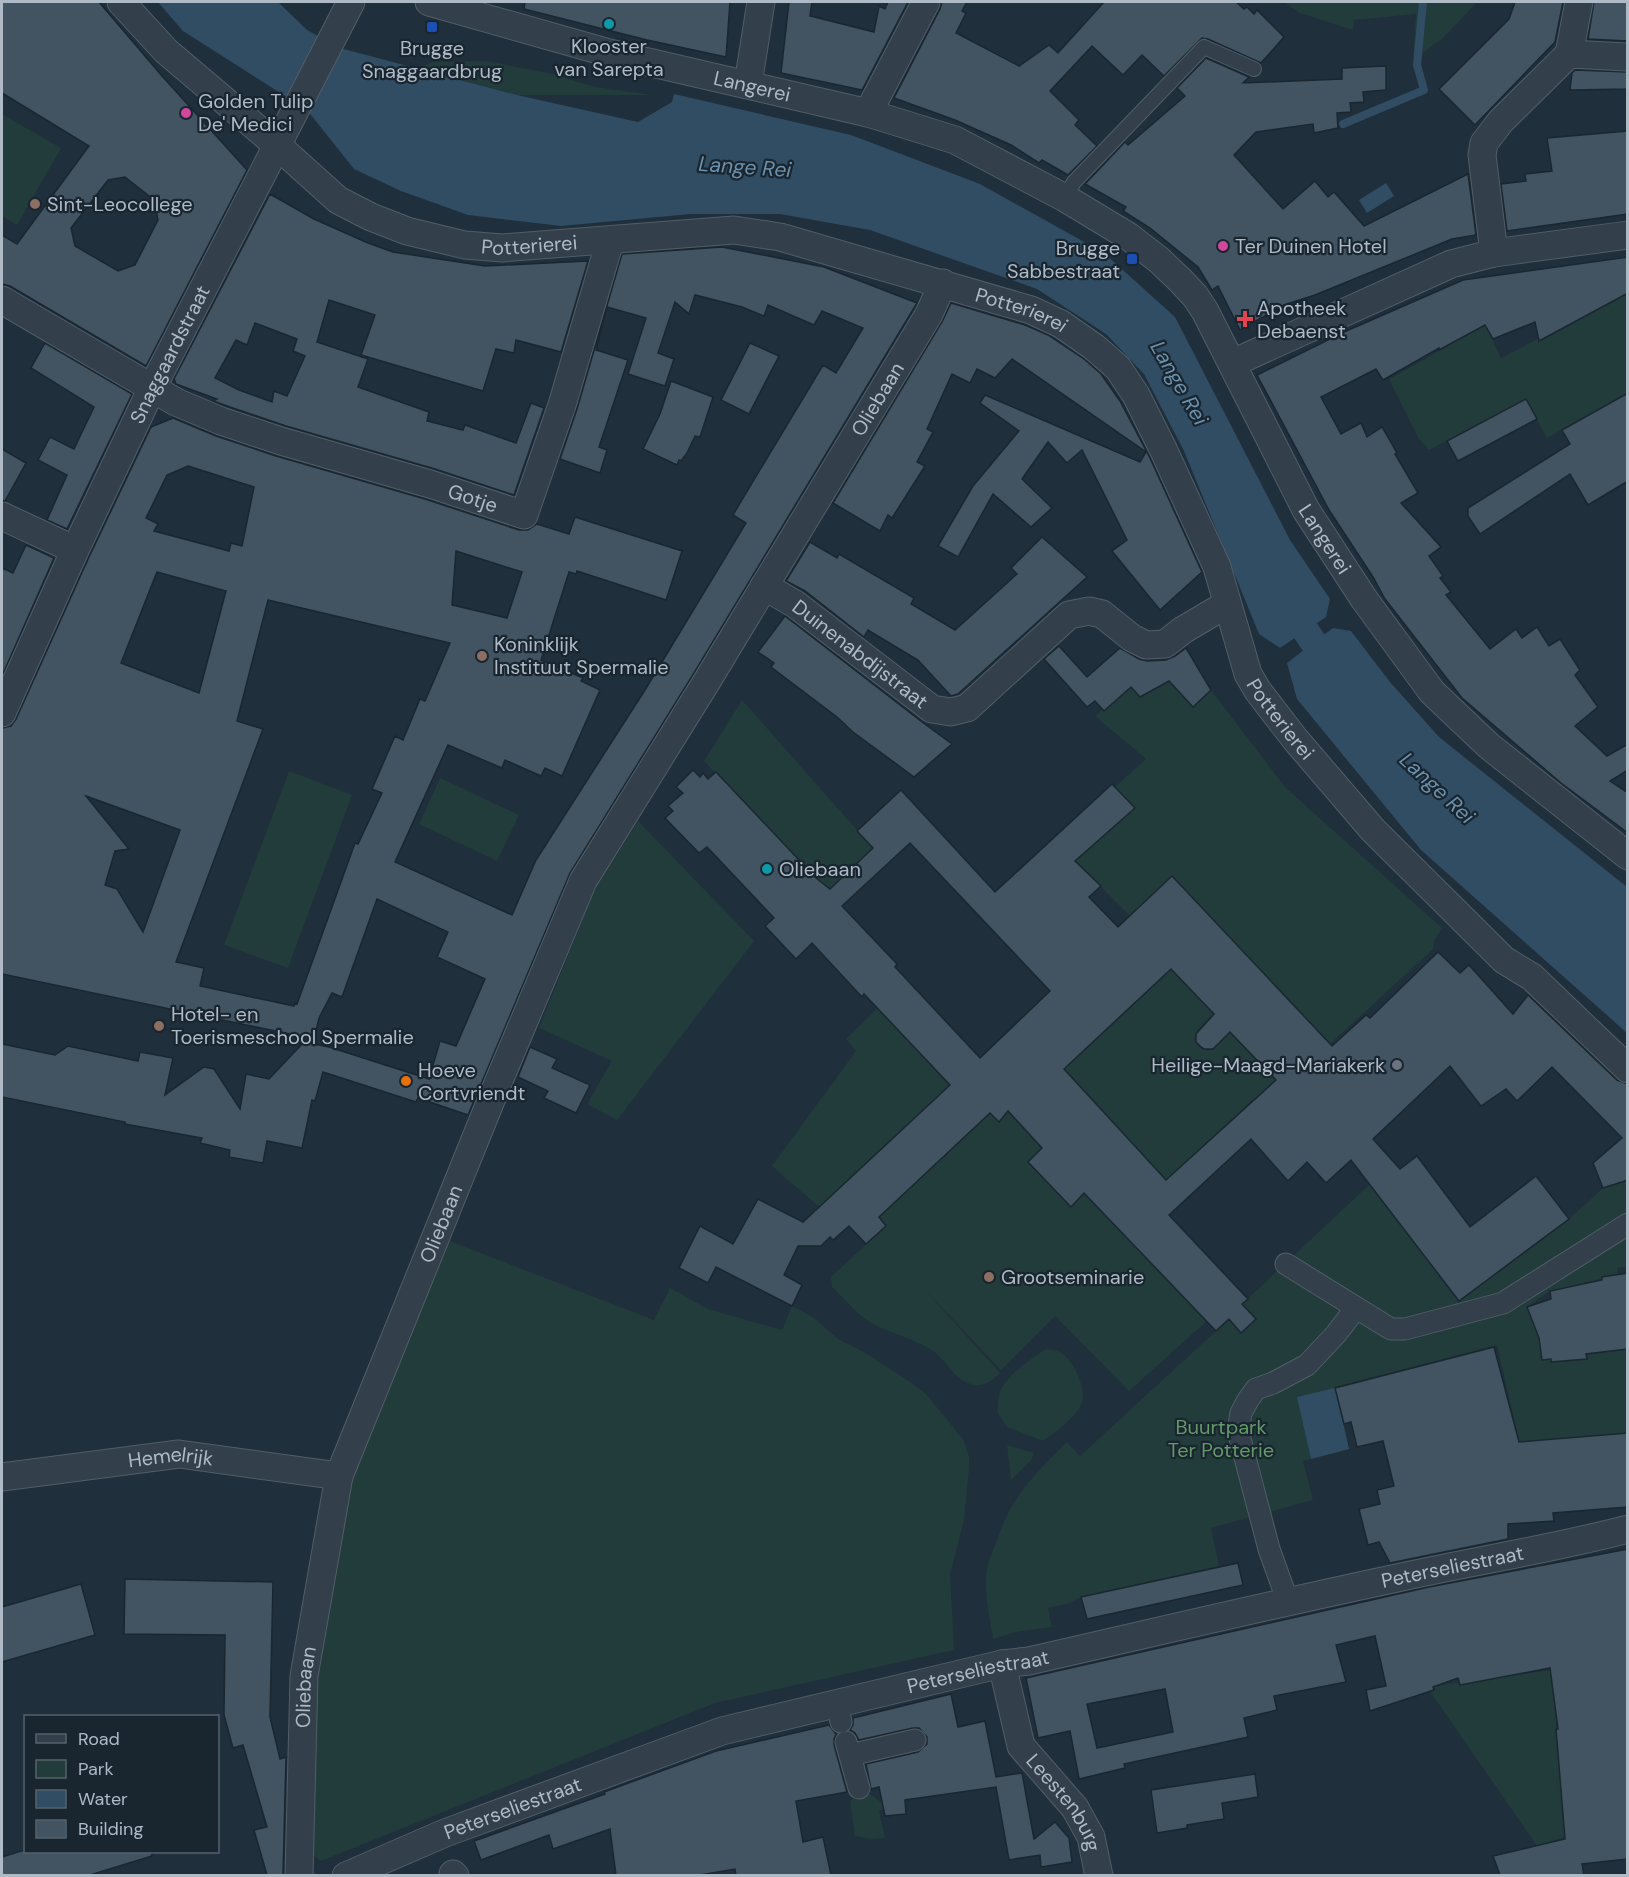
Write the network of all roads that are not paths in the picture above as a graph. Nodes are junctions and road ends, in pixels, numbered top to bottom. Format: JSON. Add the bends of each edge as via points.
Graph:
{"nodes":[{"id":1,"x":121,"y":2,"type":"edge"},
{"id":2,"x":351,"y":2,"type":"edge"},
{"id":3,"x":429,"y":2,"type":"edge"},
{"id":4,"x":761,"y":2,"type":"edge"},
{"id":5,"x":926,"y":2,"type":"edge"},
{"id":6,"x":1579,"y":2,"type":"edge"},
{"id":7,"x":1569,"y":54,"type":"junction"},
{"id":8,"x":1626,"y":57,"type":"dead end"},
{"id":9,"x":1254,"y":69,"type":"dead end"},
{"id":10,"x":748,"y":84,"type":"junction"},
{"id":11,"x":868,"y":113,"type":"junction"},
{"id":12,"x":278,"y":146,"type":"junction"},
{"id":13,"x":1065,"y":198,"type":"junction"},
{"id":14,"x":1628,"y":235,"type":"edge"},
{"id":15,"x":610,"y":241,"type":"junction"},
{"id":16,"x":1494,"y":253,"type":"junction"},
{"id":17,"x":938,"y":295,"type":"junction"},
{"id":18,"x":2,"y":300,"type":"edge"},
{"id":19,"x":1233,"y":363,"type":"junction"},
{"id":20,"x":152,"y":388,"type":"junction"},
{"id":21,"x":2,"y":516,"type":"edge"},
{"id":22,"x":75,"y":550,"type":"junction"},
{"id":23,"x":764,"y":586,"type":"junction"},
{"id":24,"x":1227,"y":604,"type":"junction"},
{"id":25,"x":2,"y":713,"type":"edge"},
{"id":26,"x":1628,"y":856,"type":"edge"},
{"id":27,"x":1628,"y":1069,"type":"edge"},
{"id":28,"x":1628,"y":1224,"type":"edge"},
{"id":29,"x":1286,"y":1264,"type":"dead end"},
{"id":30,"x":1356,"y":1308,"type":"junction"},
{"id":31,"x":339,"y":1476,"type":"junction"},
{"id":32,"x":2,"y":1477,"type":"edge"},
{"id":33,"x":1628,"y":1529,"type":"edge"},
{"id":34,"x":1288,"y":1602,"type":"junction"},
{"id":35,"x":1002,"y":1664,"type":"junction"},
{"id":36,"x":843,"y":1730,"type":"junction"},
{"id":37,"x":915,"y":1740,"type":"dead end"},
{"id":38,"x":859,"y":1788,"type":"dead end"},
{"id":39,"x":299,"y":1875,"type":"edge"},
{"id":40,"x":346,"y":1875,"type":"edge"},
{"id":41,"x":1099,"y":1875,"type":"edge"}],
"edges":[{"from":1,"to":12,"type":"street","name":"Potterierei","via":[[166,51]]},
{"from":2,"to":12,"type":"street","name":"Snaggaardstraat"},
{"from":3,"to":10,"type":"street","name":"Langerei","via":[[609,53]]},
{"from":4,"to":10,"type":"street"},
{"from":5,"to":11,"type":"street"},
{"from":6,"to":7,"type":"street"},
{"from":7,"to":8,"type":"street"},
{"from":7,"to":16,"type":"street","via":[[1484,142],[1482,155]]},
{"from":9,"to":13,"type":"lane","via":[[1204,47],[1074,182]]},
{"from":10,"to":11,"type":"street","name":"Langerei"},
{"from":11,"to":13,"type":"street","name":"Langerei","via":[[955,140]]},
{"from":12,"to":15,"type":"street","name":"Potterierei","via":[[338,200],[407,231],[465,245],[502,248]]},
{"from":12,"to":20,"type":"street","name":"Snaggaardstraat"},
{"from":13,"to":19,"type":"street","name":"Langerei","via":[[1159,260],[1195,297]]},
{"from":14,"to":16,"type":"street"},
{"from":15,"to":17,"type":"street","name":"Potterierei","via":[[734,230],[780,237]]},
{"from":15,"to":20,"type":"street","name":"Gotje","via":[[562,405],[524,515],[221,421]]},
{"from":16,"to":19,"type":"street","via":[[1451,264]]},
{"from":17,"to":23,"type":"street","name":"Oliebaan"},
{"from":17,"to":24,"type":"street","name":"Potterierei","via":[[1031,310],[1061,324],[1118,368],[1164,451],[1217,567]]},
{"from":18,"to":20,"type":"street"},
{"from":19,"to":26,"type":"street","name":"Langerei","via":[[1306,510],[1432,692],[1489,746]]},
{"from":20,"to":22,"type":"street","name":"Snaggaardstraat"},
{"from":21,"to":22,"type":"street"},
{"from":22,"to":25,"type":"street","name":"Snaggaardstraat"},
{"from":23,"to":24,"type":"street","name":"Duinenabdijstraat","via":[[795,604],[932,709],[951,712],[967,708],[1069,615],[1089,611],[1102,614],[1146,645],[1165,644]]},
{"from":23,"to":31,"type":"street","name":"Oliebaan","via":[[584,881]]},
{"from":24,"to":27,"type":"street","name":"Potterierei","via":[[1248,674],[1258,691],[1373,830],[1504,960],[1532,977]]},
{"from":28,"to":30,"type":"street","via":[[1503,1303],[1405,1329],[1391,1329]]},
{"from":29,"to":30,"type":"street"},
{"from":30,"to":34,"type":"street","via":[[1307,1365],[1256,1389],[1241,1413],[1238,1431],[1269,1549]]},
{"from":31,"to":32,"type":"street","name":"Hemelrijk","via":[[179,1454]]},
{"from":31,"to":39,"type":"street","name":"Oliebaan","via":[[304,1676]]},
{"from":33,"to":34,"type":"street","name":"Peterseliestraat"},
{"from":34,"to":35,"type":"street","name":"Peterseliestraat"},
{"from":35,"to":36,"type":"street","name":"Peterseliestraat"},
{"from":35,"to":41,"type":"street","name":"Leestenburg","via":[[1021,1746],[1075,1808],[1091,1837]]},
{"from":36,"to":37,"type":"street"},
{"from":36,"to":38,"type":"street"},
{"from":36,"to":40,"type":"street","name":"Peterseliestraat","via":[[722,1731],[445,1833]]}]}
